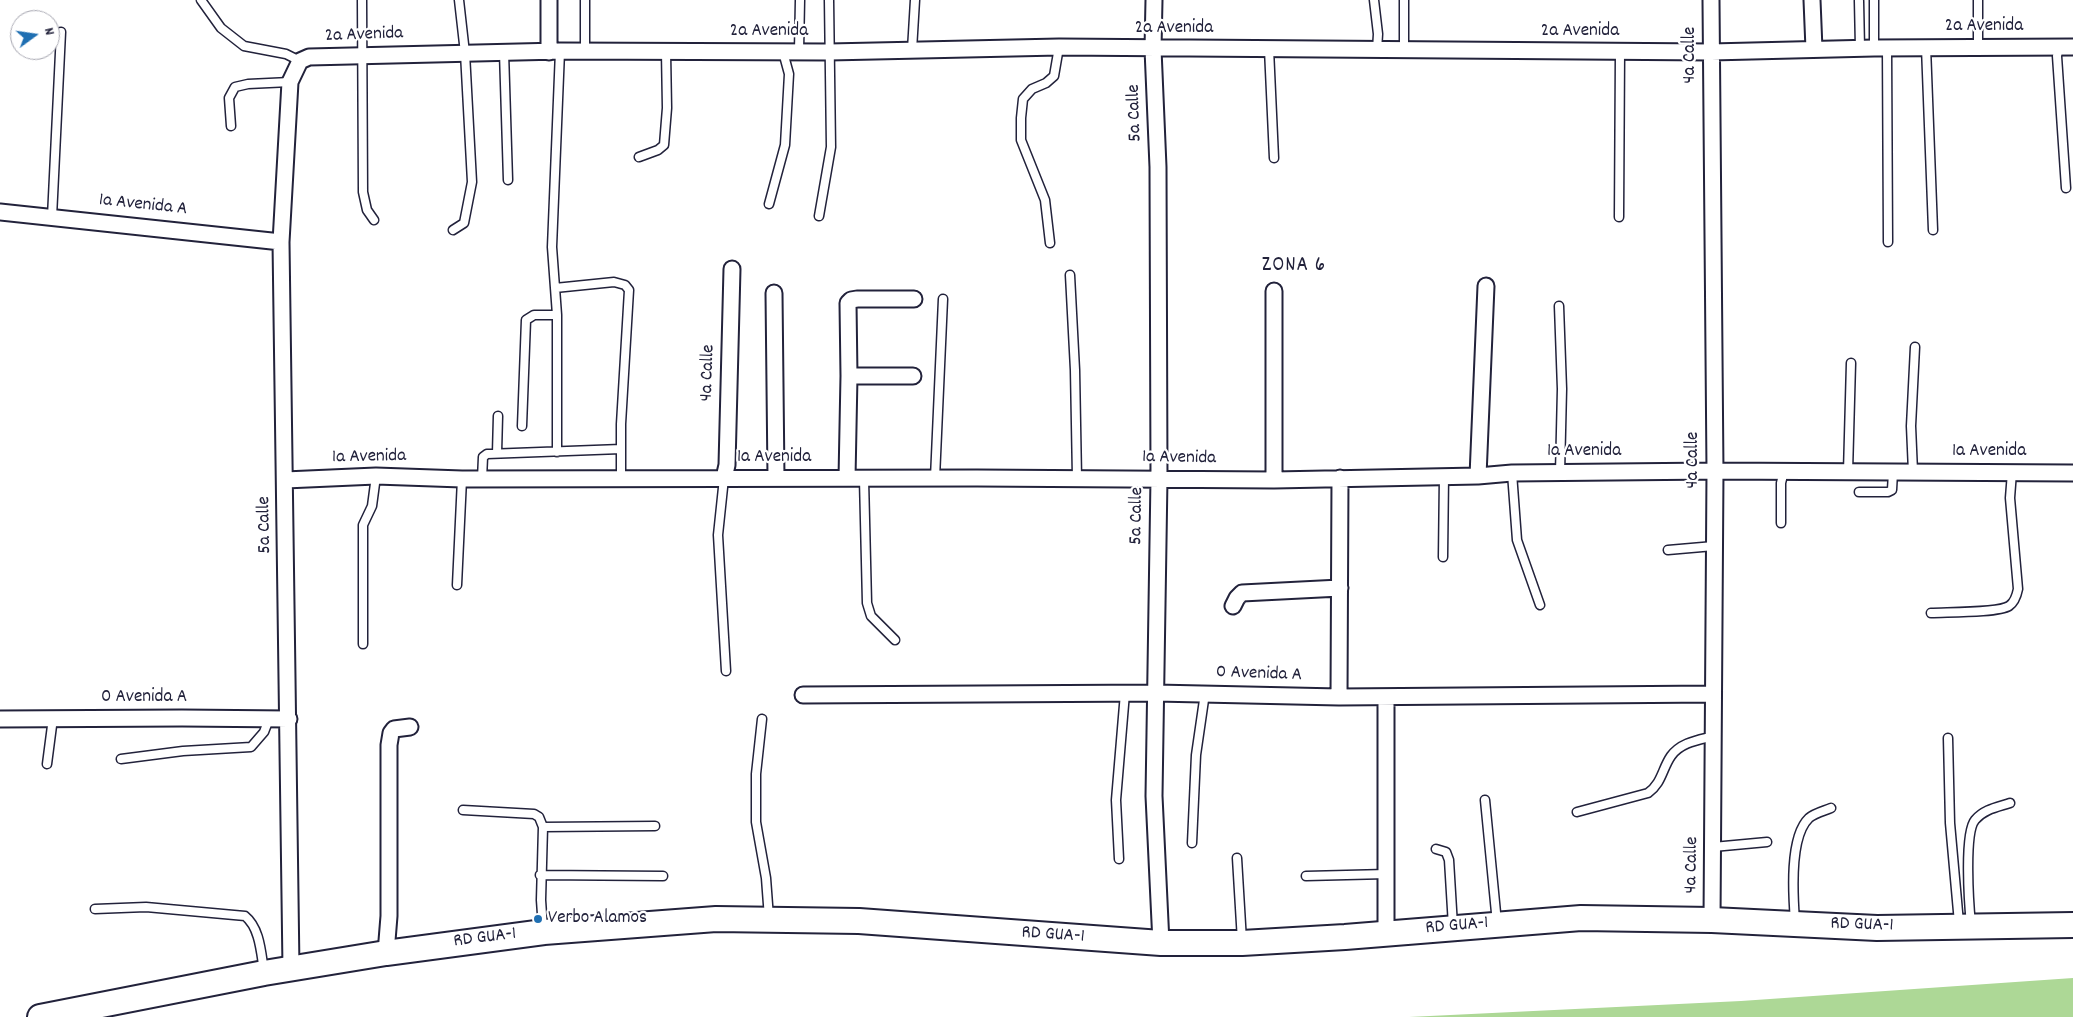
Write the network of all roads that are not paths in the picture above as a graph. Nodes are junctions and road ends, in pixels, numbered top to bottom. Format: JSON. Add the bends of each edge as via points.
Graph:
{"nodes":[{"id":1,"x":201,"y":0,"type":"edge"},
{"id":2,"x":362,"y":0,"type":"edge"},
{"id":3,"x":459,"y":0,"type":"edge"},
{"id":4,"x":549,"y":0,"type":"edge"},
{"id":5,"x":585,"y":0,"type":"edge"},
{"id":6,"x":800,"y":0,"type":"edge"},
{"id":7,"x":829,"y":0,"type":"edge"},
{"id":8,"x":915,"y":0,"type":"edge"},
{"id":9,"x":1154,"y":0,"type":"edge"},
{"id":10,"x":1374,"y":0,"type":"edge"},
{"id":11,"x":1404,"y":0,"type":"edge"},
{"id":12,"x":1711,"y":0,"type":"edge"},
{"id":13,"x":1812,"y":0,"type":"edge"},
{"id":14,"x":1874,"y":0,"type":"edge"},
{"id":15,"x":1978,"y":0,"type":"edge"},
{"id":16,"x":1859,"y":1,"type":"edge"},
{"id":17,"x":61,"y":32,"type":"dead end"},
{"id":18,"x":1059,"y":47,"type":"junction"},
{"id":19,"x":2066,"y":47,"type":"edge"},
{"id":20,"x":1874,"y":48,"type":"junction"},
{"id":21,"x":1926,"y":48,"type":"junction"},
{"id":22,"x":1978,"y":48,"type":"junction"},
{"id":23,"x":1153,"y":49,"type":"junction"},
{"id":24,"x":1269,"y":49,"type":"junction"},
{"id":25,"x":1814,"y":49,"type":"junction"},
{"id":26,"x":912,"y":50,"type":"junction"},
{"id":27,"x":1377,"y":50,"type":"junction"},
{"id":28,"x":1404,"y":51,"type":"junction"},
{"id":29,"x":504,"y":52,"type":"junction"},
{"id":30,"x":554,"y":52,"type":"junction"},
{"id":31,"x":585,"y":52,"type":"junction"},
{"id":32,"x":666,"y":52,"type":"junction"},
{"id":33,"x":783,"y":52,"type":"junction"},
{"id":34,"x":799,"y":52,"type":"junction"},
{"id":35,"x":829,"y":52,"type":"junction"},
{"id":36,"x":1620,"y":52,"type":"junction"},
{"id":37,"x":1711,"y":52,"type":"junction"},
{"id":38,"x":465,"y":53,"type":"junction"},
{"id":39,"x":362,"y":56,"type":"junction"},
{"id":40,"x":300,"y":61,"type":"junction"},
{"id":41,"x":290,"y":82,"type":"junction"},
{"id":42,"x":232,"y":126,"type":"dead end"},
{"id":43,"x":639,"y":157,"type":"dead end"},
{"id":44,"x":1274,"y":158,"type":"dead end"},
{"id":45,"x":508,"y":180,"type":"dead end"},
{"id":46,"x":2066,"y":188,"type":"dead end"},
{"id":47,"x":768,"y":204,"type":"dead end"},
{"id":48,"x":0,"y":212,"type":"edge"},
{"id":49,"x":52,"y":216,"type":"junction"},
{"id":50,"x":819,"y":216,"type":"dead end"},
{"id":51,"x":1619,"y":217,"type":"dead end"},
{"id":52,"x":374,"y":220,"type":"dead end"},
{"id":53,"x":453,"y":230,"type":"dead end"},
{"id":54,"x":1932,"y":230,"type":"dead end"},
{"id":55,"x":281,"y":242,"type":"junction"},
{"id":56,"x":1888,"y":242,"type":"dead end"},
{"id":57,"x":1050,"y":243,"type":"dead end"},
{"id":58,"x":732,"y":270,"type":"dead end"},
{"id":59,"x":1070,"y":275,"type":"dead end"},
{"id":60,"x":1486,"y":286,"type":"dead end"},
{"id":61,"x":555,"y":288,"type":"junction"},
{"id":62,"x":1274,"y":291,"type":"dead end"},
{"id":63,"x":774,"y":293,"type":"dead end"},
{"id":64,"x":914,"y":299,"type":"dead end"},
{"id":65,"x":943,"y":299,"type":"dead end"},
{"id":66,"x":1559,"y":306,"type":"dead end"},
{"id":67,"x":557,"y":316,"type":"junction"},
{"id":68,"x":1915,"y":347,"type":"dead end"},
{"id":69,"x":1851,"y":363,"type":"dead end"},
{"id":70,"x":849,"y":376,"type":"junction"},
{"id":71,"x":914,"y":376,"type":"dead end"},
{"id":72,"x":498,"y":416,"type":"dead end"},
{"id":73,"x":522,"y":426,"type":"dead end"},
{"id":74,"x":621,"y":448,"type":"junction"},
{"id":75,"x":557,"y":452,"type":"junction"},
{"id":76,"x":496,"y":453,"type":"junction"},
{"id":77,"x":1715,"y":471,"type":"junction"},
{"id":78,"x":1784,"y":471,"type":"junction"},
{"id":79,"x":1848,"y":472,"type":"junction"},
{"id":80,"x":1893,"y":472,"type":"junction"},
{"id":81,"x":1913,"y":472,"type":"junction"},
{"id":82,"x":2012,"y":472,"type":"junction"},
{"id":83,"x":2073,"y":472,"type":"edge"},
{"id":84,"x":1512,"y":473,"type":"junction"},
{"id":85,"x":1560,"y":473,"type":"junction"},
{"id":86,"x":376,"y":476,"type":"junction"},
{"id":87,"x":1444,"y":476,"type":"junction"},
{"id":88,"x":1478,"y":476,"type":"junction"},
{"id":89,"x":724,"y":478,"type":"junction"},
{"id":90,"x":776,"y":478,"type":"junction"},
{"id":91,"x":847,"y":478,"type":"junction"},
{"id":92,"x":935,"y":478,"type":"junction"},
{"id":93,"x":1077,"y":478,"type":"junction"},
{"id":94,"x":1159,"y":478,"type":"junction"},
{"id":95,"x":1340,"y":478,"type":"junction"},
{"id":96,"x":462,"y":479,"type":"junction"},
{"id":97,"x":482,"y":479,"type":"junction"},
{"id":98,"x":621,"y":479,"type":"junction"},
{"id":99,"x":864,"y":479,"type":"junction"},
{"id":100,"x":285,"y":480,"type":"junction"},
{"id":101,"x":1274,"y":480,"type":"junction"},
{"id":102,"x":1859,"y":492,"type":"dead end"},
{"id":103,"x":1781,"y":523,"type":"dead end"},
{"id":104,"x":1714,"y":546,"type":"junction"},
{"id":105,"x":1668,"y":550,"type":"dead end"},
{"id":106,"x":1443,"y":557,"type":"dead end"},
{"id":107,"x":457,"y":585,"type":"dead end"},
{"id":108,"x":1340,"y":588,"type":"junction"},
{"id":109,"x":1540,"y":605,"type":"dead end"},
{"id":110,"x":1234,"y":606,"type":"dead end"},
{"id":111,"x":1931,"y":613,"type":"dead end"},
{"id":112,"x":895,"y":640,"type":"dead end"},
{"id":113,"x":363,"y":644,"type":"dead end"},
{"id":114,"x":726,"y":671,"type":"dead end"},
{"id":115,"x":1125,"y":693,"type":"junction"},
{"id":116,"x":1156,"y":693,"type":"junction"},
{"id":117,"x":1205,"y":693,"type":"junction"},
{"id":118,"x":1713,"y":694,"type":"junction"},
{"id":119,"x":803,"y":695,"type":"dead end"},
{"id":120,"x":1386,"y":696,"type":"junction"},
{"id":121,"x":1339,"y":697,"type":"junction"},
{"id":122,"x":53,"y":718,"type":"junction"},
{"id":123,"x":0,"y":719,"type":"edge"},
{"id":124,"x":269,"y":719,"type":"junction"},
{"id":125,"x":289,"y":719,"type":"junction"},
{"id":126,"x":762,"y":719,"type":"dead end"},
{"id":127,"x":410,"y":727,"type":"dead end"},
{"id":128,"x":1714,"y":736,"type":"junction"},
{"id":129,"x":1948,"y":738,"type":"dead end"},
{"id":130,"x":121,"y":759,"type":"dead end"},
{"id":131,"x":47,"y":764,"type":"dead end"},
{"id":132,"x":1485,"y":800,"type":"dead end"},
{"id":133,"x":2010,"y":803,"type":"dead end"},
{"id":134,"x":1831,"y":808,"type":"dead end"},
{"id":135,"x":463,"y":810,"type":"dead end"},
{"id":136,"x":1577,"y":812,"type":"dead end"},
{"id":137,"x":655,"y":826,"type":"dead end"},
{"id":138,"x":543,"y":827,"type":"junction"},
{"id":139,"x":1767,"y":842,"type":"dead end"},
{"id":140,"x":1192,"y":843,"type":"dead end"},
{"id":141,"x":1713,"y":846,"type":"junction"},
{"id":142,"x":1436,"y":849,"type":"dead end"},
{"id":143,"x":1237,"y":858,"type":"dead end"},
{"id":144,"x":1120,"y":859,"type":"dead end"},
{"id":145,"x":1387,"y":874,"type":"junction"},
{"id":146,"x":540,"y":875,"type":"junction"},
{"id":147,"x":663,"y":876,"type":"dead end"},
{"id":148,"x":1306,"y":876,"type":"dead end"},
{"id":149,"x":95,"y":909,"type":"dead end"},
{"id":150,"x":769,"y":918,"type":"junction"},
{"id":151,"x":1712,"y":920,"type":"junction"},
{"id":152,"x":1795,"y":923,"type":"junction"},
{"id":153,"x":1498,"y":924,"type":"junction"},
{"id":154,"x":2073,"y":925,"type":"edge"},
{"id":155,"x":1452,"y":927,"type":"junction"},
{"id":156,"x":1965,"y":928,"type":"junction"},
{"id":157,"x":544,"y":932,"type":"junction"},
{"id":158,"x":1386,"y":933,"type":"junction"},
{"id":159,"x":1161,"y":943,"type":"junction"},
{"id":160,"x":1242,"y":943,"type":"junction"},
{"id":161,"x":386,"y":953,"type":"junction"},
{"id":162,"x":291,"y":968,"type":"junction"},
{"id":163,"x":264,"y":973,"type":"junction"},
{"id":164,"x":40,"y":1017,"type":"edge"}],
"edges":[{"from":1,"to":40,"type":"lane","via":[[221,28],[244,46],[286,54]]},
{"from":2,"to":39,"type":"lane"},
{"from":3,"to":38,"type":"lane"},
{"from":4,"to":30,"type":"street"},
{"from":5,"to":31,"type":"lane"},
{"from":6,"to":34,"type":"lane"},
{"from":7,"to":35,"type":"lane"},
{"from":8,"to":26,"type":"lane"},
{"from":9,"to":23,"type":"street","name":"5a Calle"},
{"from":10,"to":27,"type":"lane"},
{"from":11,"to":28,"type":"lane"},
{"from":12,"to":37,"type":"street","name":"4a Calle"},
{"from":13,"to":25,"type":"street"},
{"from":14,"to":20,"type":"lane"},
{"from":15,"to":22,"type":"lane"},
{"from":16,"to":20,"type":"lane"},
{"from":17,"to":49,"type":"lane"},
{"from":18,"to":23,"type":"street","name":"2a Avenida"},
{"from":18,"to":26,"type":"street","name":"2a Avenida"},
{"from":18,"to":57,"type":"lane","via":[[1054,76],[1032,89],[1023,99],[1021,118],[1021,140],[1045,200]]},
{"from":19,"to":22,"type":"street","name":"2a Avenida"},
{"from":19,"to":46,"type":"lane","via":[[2057,56]]},
{"from":20,"to":21,"type":"street","name":"2a Avenida"},
{"from":20,"to":25,"type":"street","name":"2a Avenida"},
{"from":20,"to":56,"type":"lane"},
{"from":21,"to":22,"type":"street","name":"2a Avenida"},
{"from":21,"to":54,"type":"lane"},
{"from":23,"to":24,"type":"street","name":"2a Avenida"},
{"from":23,"to":94,"type":"street","name":"5a Calle","via":[[1158,167]]},
{"from":24,"to":27,"type":"street","name":"2a Avenida"},
{"from":24,"to":44,"type":"lane"},
{"from":25,"to":37,"type":"street","name":"2a Avenida"},
{"from":26,"to":35,"type":"street","name":"2a Avenida"},
{"from":27,"to":28,"type":"street","name":"2a Avenida"},
{"from":28,"to":36,"type":"street","name":"2a Avenida"},
{"from":29,"to":30,"type":"street","name":"2a Avenida"},
{"from":29,"to":38,"type":"street","name":"2a Avenida"},
{"from":29,"to":45,"type":"lane"},
{"from":30,"to":31,"type":"street","name":"2a Avenida"},
{"from":30,"to":61,"type":"lane","via":[[552,247]]},
{"from":31,"to":32,"type":"street","name":"2a Avenida"},
{"from":32,"to":33,"type":"street","name":"2a Avenida"},
{"from":32,"to":43,"type":"lane","via":[[664,145]]},
{"from":33,"to":34,"type":"street","name":"2a Avenida"},
{"from":33,"to":47,"type":"lane","via":[[789,74],[785,145]]},
{"from":34,"to":35,"type":"street","name":"2a Avenida"},
{"from":35,"to":50,"type":"lane","via":[[831,148]]},
{"from":36,"to":37,"type":"street","name":"2a Avenida"},
{"from":36,"to":51,"type":"lane"},
{"from":37,"to":77,"type":"street","name":"4a Calle"},
{"from":38,"to":39,"type":"street","name":"2a Avenida"},
{"from":38,"to":53,"type":"lane","via":[[472,182],[464,223]]},
{"from":39,"to":40,"type":"street","name":"2a Avenida","via":[[309,57]]},
{"from":39,"to":52,"type":"lane","via":[[363,192],[367,210]]},
{"from":40,"to":41,"type":"street","name":"2a Avenida"},
{"from":41,"to":42,"type":"lane","via":[[235,87],[229,98]]},
{"from":41,"to":55,"type":"street","name":"5a Calle"},
{"from":48,"to":49,"type":"street","name":"1a Avenida A"},
{"from":49,"to":55,"type":"street","name":"1a Avenida A"},
{"from":55,"to":100,"type":"street","name":"5a Calle"},
{"from":58,"to":89,"type":"street","name":"4a Calle"},
{"from":59,"to":93,"type":"lane"},
{"from":60,"to":88,"type":"street"},
{"from":61,"to":67,"type":"lane"},
{"from":61,"to":74,"type":"lane","via":[[614,282],[625,285],[629,290]]},
{"from":62,"to":101,"type":"street"},
{"from":63,"to":90,"type":"street"},
{"from":64,"to":70,"type":"street","via":[[851,300],[848,303]]},
{"from":65,"to":92,"type":"lane"},
{"from":66,"to":85,"type":"lane","via":[[1562,389]]},
{"from":67,"to":73,"type":"lane","via":[[534,315],[526,320]]},
{"from":67,"to":75,"type":"lane"},
{"from":68,"to":81,"type":"lane","via":[[1911,426]]},
{"from":69,"to":79,"type":"lane"},
{"from":70,"to":71,"type":"street"},
{"from":70,"to":91,"type":"street"},
{"from":72,"to":76,"type":"lane"},
{"from":74,"to":75,"type":"lane"},
{"from":74,"to":98,"type":"lane"},
{"from":75,"to":76,"type":"lane"},
{"from":76,"to":97,"type":"lane","via":[[483,457]]},
{"from":77,"to":78,"type":"street","name":"1a Avenida"},
{"from":77,"to":85,"type":"street","name":"1a Avenida"},
{"from":77,"to":104,"type":"street","name":"4a Calle"},
{"from":78,"to":79,"type":"street","name":"1a Avenida"},
{"from":78,"to":103,"type":"lane"},
{"from":79,"to":80,"type":"street","name":"1a Avenida"},
{"from":80,"to":81,"type":"street","name":"1a Avenida"},
{"from":80,"to":102,"type":"lane","via":[[1892,490]]},
{"from":81,"to":82,"type":"street","name":"1a Avenida"},
{"from":82,"to":83,"type":"street","name":"1a Avenida"},
{"from":82,"to":111,"type":"lane","via":[[2010,498],[2018,589],[2016,598],[2009,606],[1994,610]]},
{"from":84,"to":85,"type":"street","name":"1a Avenida"},
{"from":84,"to":88,"type":"street","name":"1a Avenida"},
{"from":84,"to":109,"type":"lane","via":[[1517,540]]},
{"from":86,"to":96,"type":"street","name":"1a Avenida"},
{"from":86,"to":100,"type":"street","name":"1a Avenida"},
{"from":86,"to":113,"type":"lane","via":[[372,506],[363,525]]},
{"from":87,"to":88,"type":"street","name":"1a Avenida"},
{"from":87,"to":95,"type":"street","name":"1a Avenida"},
{"from":87,"to":106,"type":"lane"},
{"from":89,"to":90,"type":"street","name":"1a Avenida"},
{"from":89,"to":98,"type":"street","name":"1a Avenida"},
{"from":89,"to":114,"type":"lane","via":[[718,535]]},
{"from":90,"to":91,"type":"street","name":"1a Avenida"},
{"from":91,"to":99,"type":"street","name":"1a Avenida"},
{"from":92,"to":93,"type":"street","name":"1a Avenida"},
{"from":92,"to":99,"type":"street","name":"1a Avenida"},
{"from":93,"to":94,"type":"street","name":"1a Avenida"},
{"from":94,"to":101,"type":"street","name":"1a Avenida"},
{"from":94,"to":116,"type":"street","name":"5a Calle"},
{"from":95,"to":101,"type":"street","name":"1a Avenida"},
{"from":95,"to":108,"type":"street"},
{"from":96,"to":97,"type":"street","name":"1a Avenida"},
{"from":96,"to":107,"type":"lane"},
{"from":97,"to":98,"type":"street","name":"1a Avenida"},
{"from":99,"to":112,"type":"lane","via":[[867,603],[871,616]]},
{"from":100,"to":125,"type":"street","name":"5a Calle"},
{"from":104,"to":105,"type":"lane"},
{"from":104,"to":118,"type":"street","name":"4a Calle"},
{"from":108,"to":110,"type":"street","via":[[1242,593]]},
{"from":108,"to":121,"type":"street"},
{"from":115,"to":116,"type":"street","name":"0 Avenida A"},
{"from":115,"to":119,"type":"street","name":"0 Avenida A"},
{"from":115,"to":144,"type":"lane","via":[[1116,800]]},
{"from":116,"to":117,"type":"street","name":"0 Avenida A"},
{"from":116,"to":159,"type":"street","name":"5a Calle","via":[[1154,796]]},
{"from":117,"to":121,"type":"street","name":"0 Avenida A"},
{"from":117,"to":140,"type":"lane","via":[[1196,754]]},
{"from":118,"to":120,"type":"street","name":"0 Avenida A"},
{"from":118,"to":128,"type":"street","name":"4a Calle"},
{"from":120,"to":121,"type":"street","name":"0 Avenida A"},
{"from":120,"to":145,"type":"street"},
{"from":122,"to":123,"type":"street","name":"0 Avenida A"},
{"from":122,"to":124,"type":"street","name":"0 Avenida A"},
{"from":122,"to":131,"type":"lane"},
{"from":124,"to":125,"type":"street","name":"0 Avenida A"},
{"from":124,"to":130,"type":"lane","via":[[264,732],[251,747],[184,750]]},
{"from":125,"to":162,"type":"street","name":"5a Calle"},
{"from":126,"to":150,"type":"lane","via":[[756,774],[756,822]]},
{"from":127,"to":161,"type":"street","via":[[394,729],[389,745]]},
{"from":128,"to":136,"type":"lane","via":[[1678,749],[1671,756],[1656,787],[1648,793]]},
{"from":128,"to":141,"type":"street","name":"4a Calle"},
{"from":129,"to":156,"type":"lane","via":[[1950,823]]},
{"from":132,"to":153,"type":"lane"},
{"from":133,"to":156,"type":"lane","via":[[1986,810],[1974,821]]},
{"from":134,"to":152,"type":"lane","via":[[1811,817],[1802,827],[1796,847]]},
{"from":135,"to":138,"type":"lane","via":[[534,814]]},
{"from":137,"to":138,"type":"lane"},
{"from":138,"to":146,"type":"lane"},
{"from":139,"to":141,"type":"lane"},
{"from":141,"to":151,"type":"street","name":"4a Calle"},
{"from":142,"to":155,"type":"lane","via":[[1446,852],[1449,860]]},
{"from":143,"to":160,"type":"lane"},
{"from":145,"to":148,"type":"lane"},
{"from":145,"to":158,"type":"street"},
{"from":146,"to":147,"type":"lane"},
{"from":146,"to":157,"type":"lane"},
{"from":149,"to":163,"type":"lane","via":[[146,908],[245,916],[254,926]]},
{"from":150,"to":157,"type":"main road","name":"RD GUA-1"},
{"from":150,"to":159,"type":"main road","name":"RD GUA-1","via":[[859,921]]},
{"from":151,"to":152,"type":"main road","name":"RD GUA-1"},
{"from":151,"to":153,"type":"main road","name":"RD GUA-1","via":[[1580,918]]},
{"from":152,"to":156,"type":"main road","name":"RD GUA-1","via":[[1877,928]]},
{"from":153,"to":155,"type":"main road","name":"RD GUA-1"},
{"from":154,"to":156,"type":"main road","name":"RD GUA-1"},
{"from":155,"to":158,"type":"main road","name":"RD GUA-1"},
{"from":157,"to":161,"type":"main road","name":"RD GUA-1"},
{"from":158,"to":160,"type":"main road","name":"RD GUA-1"},
{"from":159,"to":160,"type":"main road","name":"RD GUA-1"},
{"from":161,"to":162,"type":"main road","name":"RD GUA-1"},
{"from":162,"to":163,"type":"main road","name":"RD GUA-1"},
{"from":163,"to":164,"type":"main road","name":"RD GUA-1"}]}
